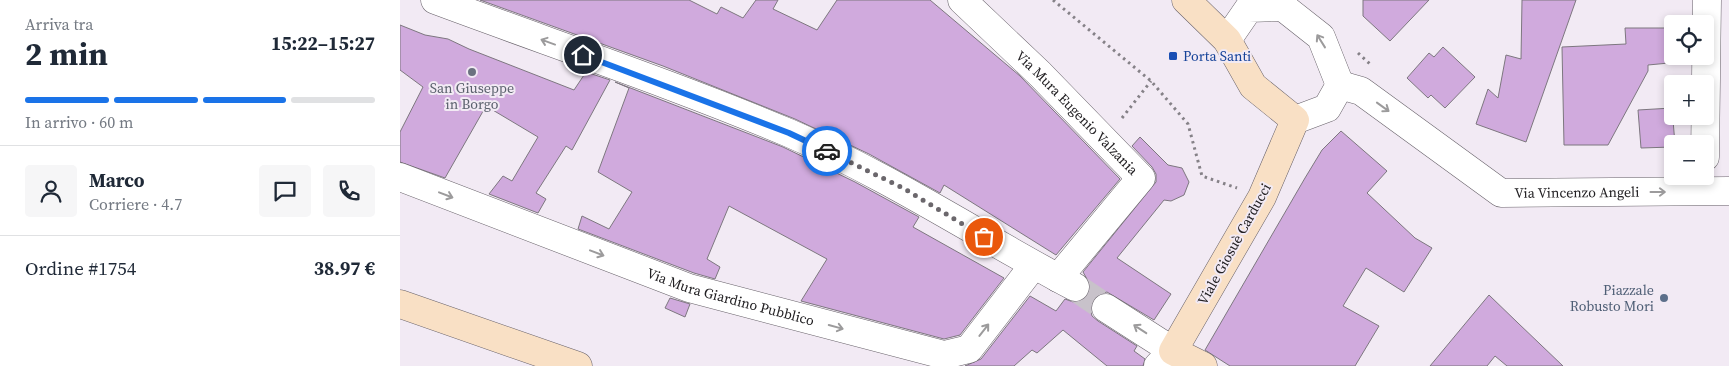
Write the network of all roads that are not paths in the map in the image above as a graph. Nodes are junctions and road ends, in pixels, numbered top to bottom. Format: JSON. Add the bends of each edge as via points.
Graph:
{"nodes":[{"id":1,"x":435,"y":0,"type":"edge"},
{"id":2,"x":962,"y":0,"type":"edge"},
{"id":3,"x":1186,"y":0,"type":"edge"},
{"id":4,"x":1707,"y":0,"type":"edge"},
{"id":5,"x":1284,"y":4,"type":"edge"},
{"id":6,"x":1227,"y":40,"type":"junction"},
{"id":7,"x":1340,"y":85,"type":"junction"},
{"id":8,"x":1295,"y":120,"type":"junction"},
{"id":9,"x":1705,"y":135,"type":"edge"},
{"id":10,"x":400,"y":177,"type":"edge"},
{"id":11,"x":1718,"y":192,"type":"edge"},
{"id":12,"x":1033,"y":266,"type":"junction"},
{"id":13,"x":400,"y":304,"type":"edge"},
{"id":14,"x":1106,"y":308,"type":"tunnel mouth"},
{"id":15,"x":1166,"y":358,"type":"edge"},
{"id":16,"x":578,"y":366,"type":"edge"},
{"id":17,"x":1202,"y":366,"type":"edge"}],
"edges":[{"from":12,"to":1,"type":"street","one_way":true,"via":[[903,188],[789,133]]},
{"from":2,"to":12,"type":"street","name":"Via Mura Eugenio Valzania","via":[[1040,74],[1141,178],[1066,283]]},
{"from":3,"to":6,"type":"street"},
{"from":4,"to":9,"type":"street"},
{"from":5,"to":6,"type":"street","via":[[1249,8]]},
{"from":7,"to":5,"type":"street","one_way":true,"via":[[1321,37]]},
{"from":6,"to":8,"type":"street","via":[[1252,86]]},
{"from":7,"to":8,"type":"street","via":[[1327,108]]},
{"from":7,"to":11,"type":"street","name":"Via Vincenzo Angeli","one_way":true,"via":[[1361,91],[1501,192]]},
{"from":8,"to":15,"type":"street","name":"Viale Giosuè Carducci","via":[[1262,197]]},
{"from":10,"to":12,"type":"street","name":"Via Mura Giardino Pubblico","one_way":true,"via":[[689,288],[944,356],[969,349]]},
{"from":13,"to":16,"type":"street"},
{"from":15,"to":14,"type":"street","one_way":true},
{"from":15,"to":17,"type":"street"}]}
